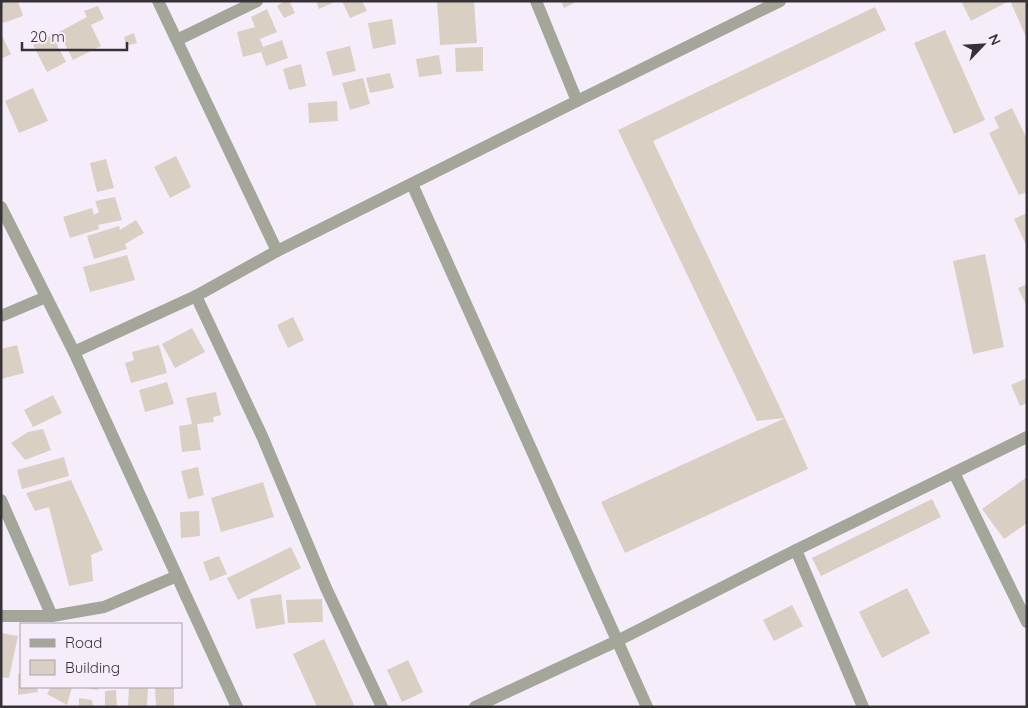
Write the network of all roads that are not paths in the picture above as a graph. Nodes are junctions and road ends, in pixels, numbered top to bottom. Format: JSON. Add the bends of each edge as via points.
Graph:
{"nodes":[{"id":1,"x":158,"y":1,"type":"edge"},
{"id":2,"x":257,"y":1,"type":"edge"},
{"id":3,"x":536,"y":1,"type":"edge"},
{"id":4,"x":780,"y":1,"type":"edge"},
{"id":5,"x":176,"y":40,"type":"junction"},
{"id":6,"x":577,"y":101,"type":"junction"},
{"id":7,"x":412,"y":184,"type":"junction"},
{"id":8,"x":1,"y":207,"type":"edge"},
{"id":9,"x":277,"y":251,"type":"junction"},
{"id":10,"x":196,"y":296,"type":"junction"},
{"id":11,"x":46,"y":297,"type":"junction"},
{"id":12,"x":1,"y":316,"type":"edge"},
{"id":13,"x":74,"y":352,"type":"junction"},
{"id":14,"x":1027,"y":437,"type":"edge"},
{"id":15,"x":954,"y":473,"type":"junction"},
{"id":16,"x":1,"y":500,"type":"edge"},
{"id":17,"x":796,"y":550,"type":"junction"},
{"id":18,"x":177,"y":576,"type":"junction"},
{"id":19,"x":1,"y":616,"type":"edge"},
{"id":20,"x":52,"y":616,"type":"junction"},
{"id":21,"x":1027,"y":622,"type":"edge"},
{"id":22,"x":617,"y":641,"type":"junction"},
{"id":23,"x":482,"y":705,"type":"edge"},
{"id":24,"x":236,"y":707,"type":"edge"},
{"id":25,"x":382,"y":707,"type":"edge"},
{"id":26,"x":646,"y":707,"type":"edge"},
{"id":27,"x":863,"y":707,"type":"edge"}],
"edges":[{"from":1,"to":5,"type":"street"},
{"from":2,"to":5,"type":"street"},
{"from":3,"to":6,"type":"street"},
{"from":4,"to":6,"type":"street"},
{"from":5,"to":9,"type":"street"},
{"from":6,"to":7,"type":"street"},
{"from":7,"to":9,"type":"street"},
{"from":7,"to":22,"type":"street"},
{"from":8,"to":11,"type":"street"},
{"from":9,"to":10,"type":"street"},
{"from":10,"to":13,"type":"street"},
{"from":10,"to":25,"type":"street"},
{"from":11,"to":12,"type":"street"},
{"from":11,"to":13,"type":"street"},
{"from":13,"to":18,"type":"street"},
{"from":14,"to":15,"type":"street"},
{"from":15,"to":17,"type":"street"},
{"from":15,"to":21,"type":"street"},
{"from":16,"to":20,"type":"street"},
{"from":17,"to":22,"type":"street"},
{"from":17,"to":27,"type":"street"},
{"from":18,"to":20,"type":"street","via":[[104,607]]},
{"from":18,"to":24,"type":"street"},
{"from":19,"to":20,"type":"street"},
{"from":22,"to":23,"type":"street"},
{"from":22,"to":26,"type":"street"}]}
